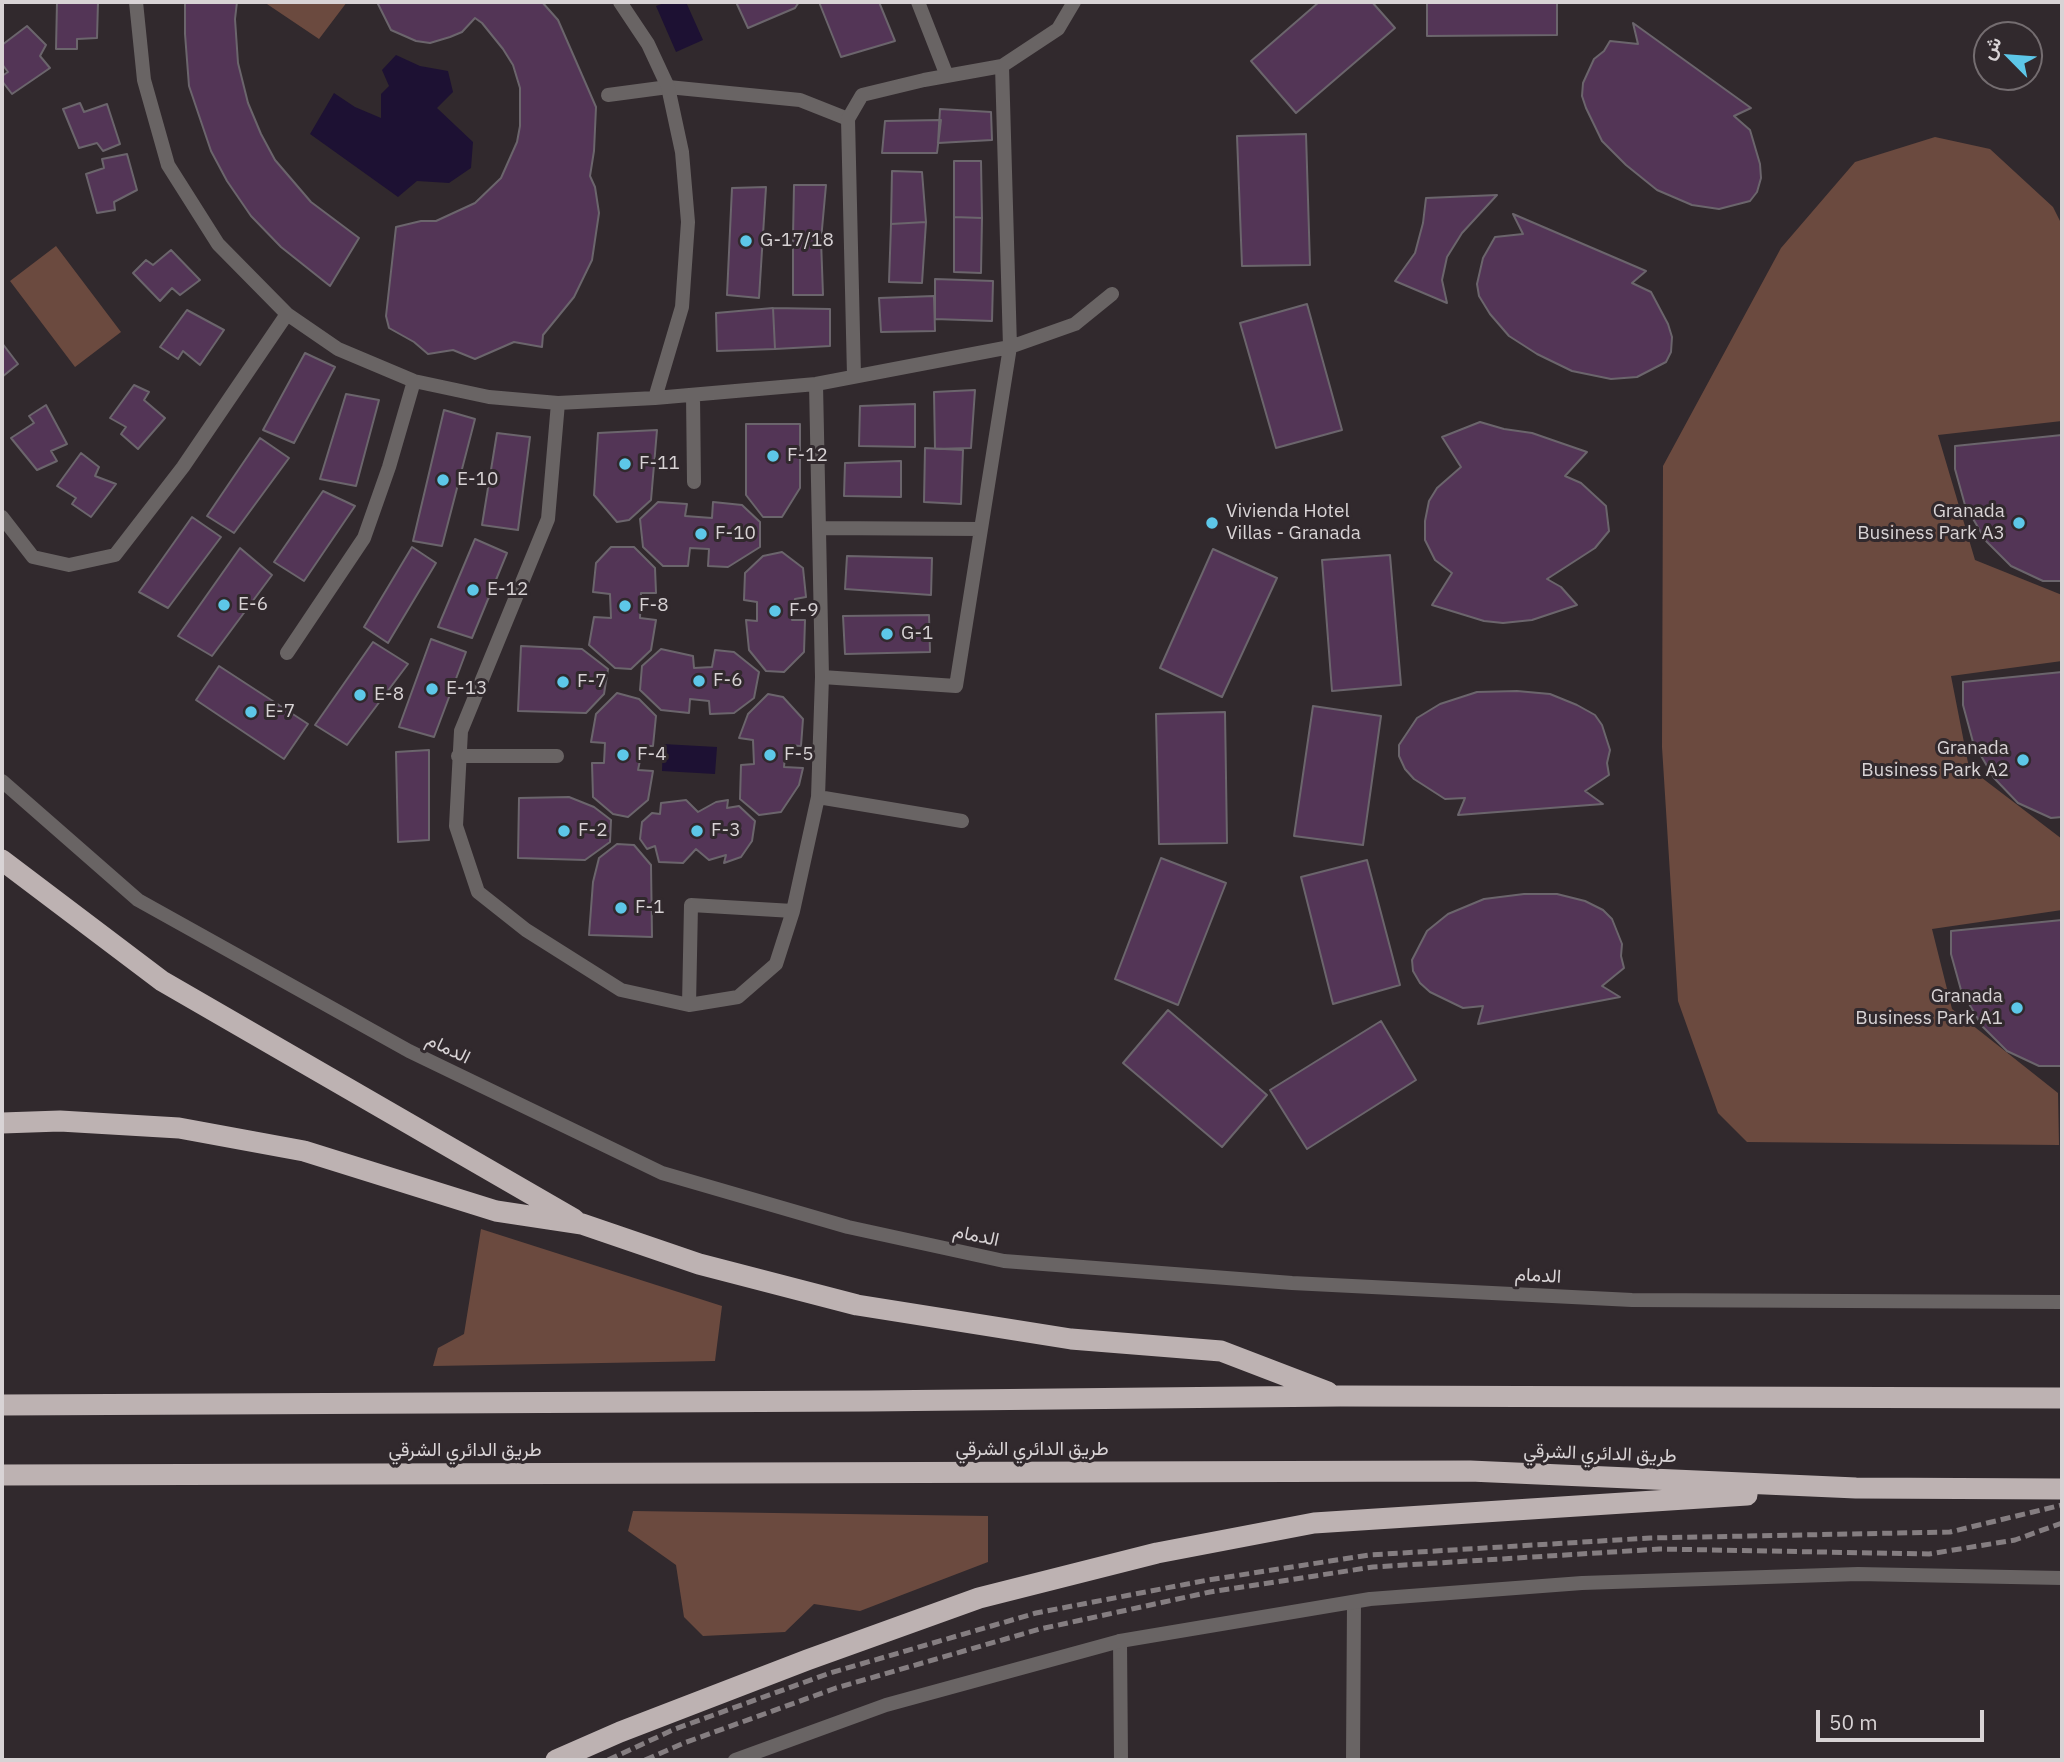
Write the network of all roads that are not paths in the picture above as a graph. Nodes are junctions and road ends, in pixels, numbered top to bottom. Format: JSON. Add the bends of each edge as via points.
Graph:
{"nodes":[{"id":1,"x":136,"y":2,"type":"edge"},
{"id":2,"x":620,"y":2,"type":"edge"},
{"id":3,"x":918,"y":2,"type":"edge"},
{"id":4,"x":1074,"y":2,"type":"edge"},
{"id":5,"x":1002,"y":66,"type":"junction"},
{"id":6,"x":947,"y":76,"type":"junction"},
{"id":7,"x":668,"y":87,"type":"junction"},
{"id":8,"x":608,"y":95,"type":"dead end"},
{"id":9,"x":848,"y":119,"type":"junction"},
{"id":10,"x":1112,"y":294,"type":"dead end"},
{"id":11,"x":286,"y":314,"type":"junction"},
{"id":12,"x":1010,"y":346,"type":"junction"},
{"id":13,"x":854,"y":376,"type":"junction"},
{"id":14,"x":414,"y":381,"type":"junction"},
{"id":15,"x":816,"y":384,"type":"junction"},
{"id":16,"x":693,"y":395,"type":"junction"},
{"id":17,"x":655,"y":398,"type":"junction"},
{"id":18,"x":558,"y":403,"type":"junction"},
{"id":19,"x":694,"y":482,"type":"dead end"},
{"id":20,"x":2,"y":517,"type":"edge"},
{"id":21,"x":819,"y":528,"type":"junction"},
{"id":22,"x":981,"y":529,"type":"junction"},
{"id":23,"x":287,"y":653,"type":"dead end"},
{"id":24,"x":822,"y":677,"type":"junction"},
{"id":25,"x":458,"y":756,"type":"junction"},
{"id":26,"x":557,"y":756,"type":"dead end"},
{"id":27,"x":2,"y":781,"type":"edge"},
{"id":28,"x":818,"y":797,"type":"junction"},
{"id":29,"x":962,"y":821,"type":"dead end"},
{"id":30,"x":2,"y":860,"type":"edge"},
{"id":31,"x":793,"y":911,"type":"junction"},
{"id":32,"x":689,"y":1005,"type":"junction"},
{"id":33,"x":2,"y":1123,"type":"edge"},
{"id":34,"x":582,"y":1224,"type":"junction"},
{"id":35,"x":2062,"y":1302,"type":"edge"},
{"id":36,"x":1340,"y":1396,"type":"junction"},
{"id":37,"x":2062,"y":1398,"type":"edge"},
{"id":38,"x":2,"y":1405,"type":"edge"},
{"id":39,"x":2,"y":1475,"type":"edge"},
{"id":40,"x":1856,"y":1488,"type":"junction"},
{"id":41,"x":2062,"y":1489,"type":"edge"},
{"id":42,"x":2062,"y":1578,"type":"edge"},
{"id":43,"x":1354,"y":1602,"type":"junction"},
{"id":44,"x":1120,"y":1641,"type":"junction"},
{"id":45,"x":556,"y":1760,"type":"edge"},
{"id":46,"x":735,"y":1760,"type":"edge"},
{"id":47,"x":1121,"y":1760,"type":"edge"},
{"id":48,"x":1353,"y":1760,"type":"edge"}],
"edges":[{"from":1,"to":11,"type":"street","via":[[144,80],[169,165],[218,244]]},
{"from":2,"to":7,"type":"street","via":[[648,44]]},
{"from":3,"to":6,"type":"street"},
{"from":4,"to":5,"type":"street","via":[[1058,29]]},
{"from":5,"to":6,"type":"street"},
{"from":5,"to":12,"type":"street"},
{"from":6,"to":9,"type":"street","via":[[862,96]]},
{"from":7,"to":8,"type":"street"},
{"from":7,"to":9,"type":"street","via":[[800,100]]},
{"from":7,"to":17,"type":"street","via":[[682,152],[688,222],[682,307]]},
{"from":9,"to":13,"type":"street"},
{"from":10,"to":12,"type":"street","via":[[1075,324]]},
{"from":11,"to":14,"type":"street","via":[[338,349]]},
{"from":11,"to":20,"type":"street","via":[[183,467],[115,555],[69,565],[33,557]]},
{"from":12,"to":13,"type":"street"},
{"from":12,"to":22,"type":"street"},
{"from":13,"to":15,"type":"street"},
{"from":14,"to":18,"type":"street","via":[[489,397]]},
{"from":14,"to":23,"type":"street","via":[[364,538]]},
{"from":15,"to":16,"type":"street"},
{"from":15,"to":21,"type":"street"},
{"from":16,"to":17,"type":"street"},
{"from":16,"to":19,"type":"street"},
{"from":17,"to":18,"type":"street"},
{"from":18,"to":25,"type":"street","via":[[548,519],[461,731]]},
{"from":21,"to":22,"type":"street"},
{"from":21,"to":24,"type":"street"},
{"from":22,"to":24,"type":"street","via":[[956,686]]},
{"from":24,"to":28,"type":"street"},
{"from":25,"to":26,"type":"street"},
{"from":25,"to":32,"type":"street","via":[[456,825],[478,892],[526,930],[621,990]]},
{"from":27,"to":35,"type":"street","name":"الدمام","via":[[138,900],[409,1051],[662,1173],[848,1227],[1003,1261],[1292,1283],[1632,1300]]},
{"from":28,"to":29,"type":"street"},
{"from":28,"to":31,"type":"street"},
{"from":30,"to":34,"type":"highway","via":[[162,981]]},
{"from":31,"to":32,"type":"street","via":[[776,964],[738,996]]},
{"from":31,"to":32,"type":"street","via":[[691,905]]},
{"from":33,"to":34,"type":"highway","via":[[60,1121],[179,1128],[304,1151],[496,1211]]},
{"from":34,"to":36,"type":"highway","via":[[699,1264],[857,1305],[1071,1339],[1221,1351]]},
{"from":36,"to":37,"type":"highway"},
{"from":36,"to":38,"type":"highway"},
{"from":39,"to":40,"type":"highway","name":"طريق الدائري الشرقي","via":[[1469,1471]]},
{"from":40,"to":41,"type":"highway","name":"طريق الدائري الشرقي"},
{"from":40,"to":45,"type":"highway","via":[[1314,1523],[1157,1553],[979,1598],[620,1731]]},
{"from":42,"to":43,"type":"street","via":[[1844,1574],[1582,1583]]},
{"from":43,"to":44,"type":"street"},
{"from":43,"to":48,"type":"street"},
{"from":44,"to":46,"type":"street","via":[[886,1705]]},
{"from":44,"to":47,"type":"street"}]}
